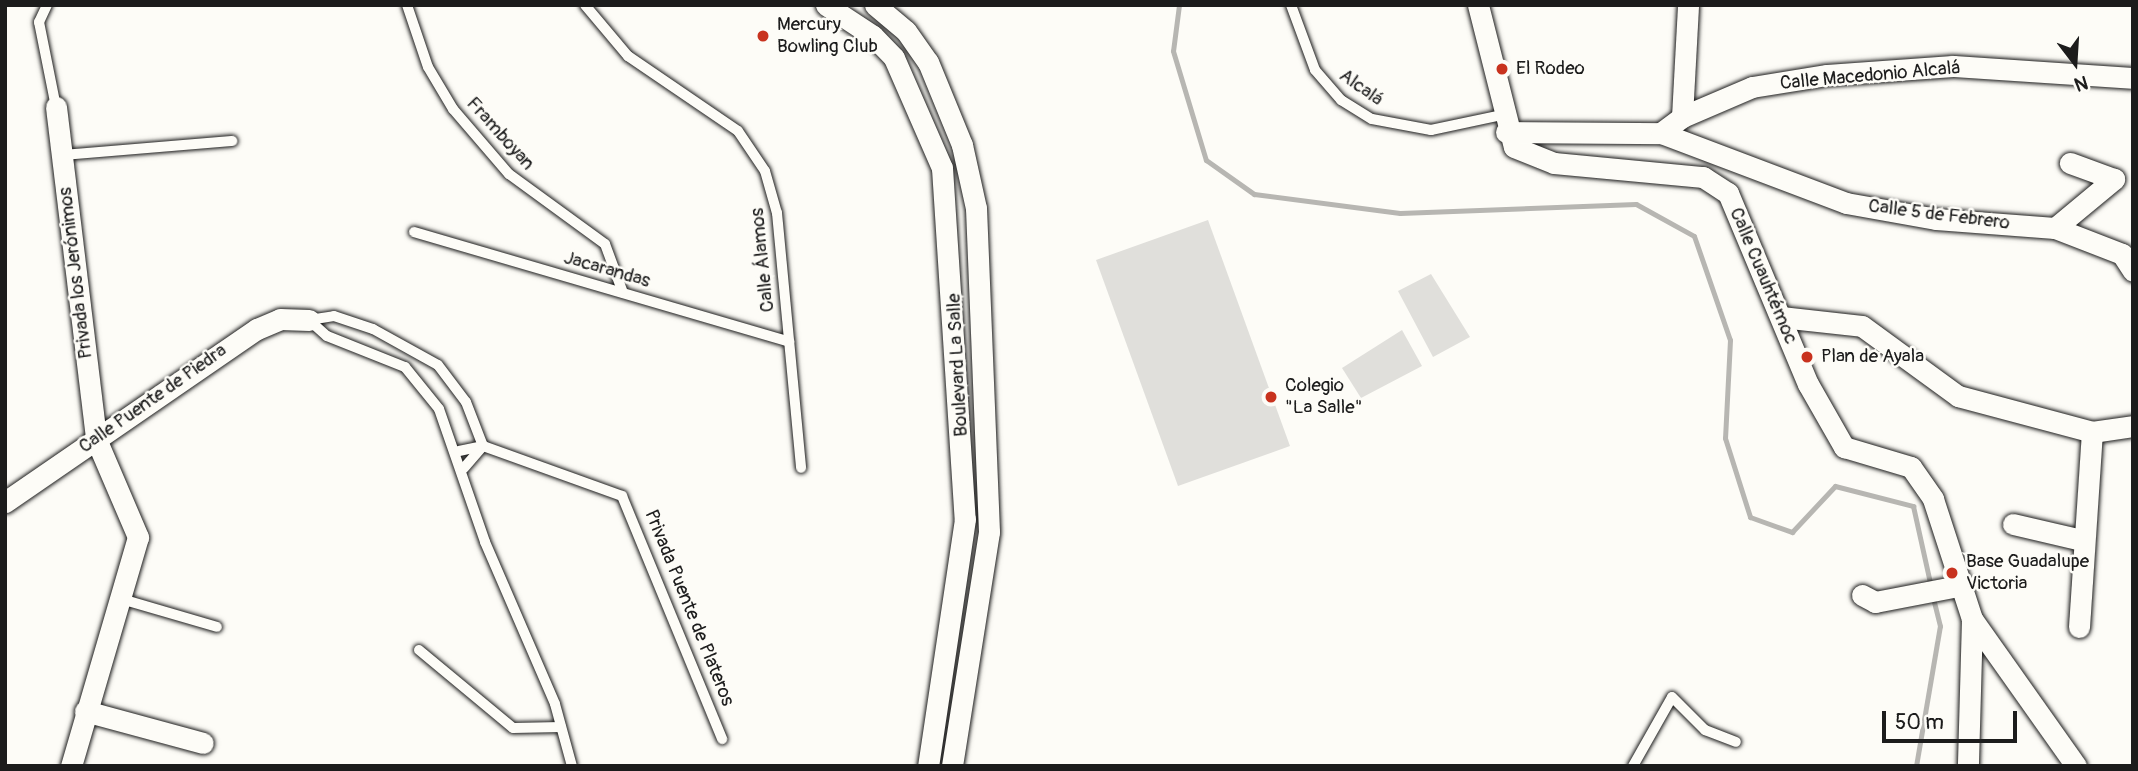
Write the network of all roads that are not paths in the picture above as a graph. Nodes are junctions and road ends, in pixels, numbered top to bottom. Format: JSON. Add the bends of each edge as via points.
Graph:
{"nodes":[{"id":1,"x":47,"y":5,"type":"edge"},
{"id":2,"x":407,"y":5,"type":"edge"},
{"id":3,"x":584,"y":5,"type":"edge"},
{"id":4,"x":826,"y":5,"type":"edge"},
{"id":5,"x":875,"y":5,"type":"edge"},
{"id":6,"x":1292,"y":5,"type":"edge"},
{"id":7,"x":1478,"y":5,"type":"edge"},
{"id":8,"x":1688,"y":5,"type":"edge"},
{"id":9,"x":2133,"y":78,"type":"edge"},
{"id":10,"x":56,"y":107,"type":"joint"},
{"id":11,"x":1682,"y":117,"type":"junction"},
{"id":12,"x":1504,"y":124,"type":"junction"},
{"id":13,"x":1661,"y":134,"type":"junction"},
{"id":14,"x":232,"y":141,"type":"dead end"},
{"id":15,"x":62,"y":155,"type":"junction"},
{"id":16,"x":2070,"y":163,"type":"dead end"},
{"id":17,"x":2055,"y":228,"type":"junction"},
{"id":18,"x":414,"y":232,"type":"dead end"},
{"id":19,"x":2133,"y":271,"type":"edge"},
{"id":20,"x":623,"y":293,"type":"junction"},
{"id":21,"x":1781,"y":317,"type":"junction"},
{"id":22,"x":309,"y":320,"type":"junction"},
{"id":23,"x":789,"y":342,"type":"junction"},
{"id":24,"x":2133,"y":426,"type":"edge"},
{"id":25,"x":2092,"y":432,"type":"junction"},
{"id":26,"x":96,"y":439,"type":"junction"},
{"id":27,"x":483,"y":446,"type":"junction"},
{"id":28,"x":458,"y":451,"type":"junction"},
{"id":29,"x":464,"y":468,"type":"junction"},
{"id":30,"x":801,"y":468,"type":"dead end"},
{"id":31,"x":5,"y":502,"type":"edge"},
{"id":32,"x":2013,"y":524,"type":"dead end"},
{"id":33,"x":2082,"y":540,"type":"junction"},
{"id":34,"x":1957,"y":585,"type":"junction"},
{"id":35,"x":1862,"y":595,"type":"dead end"},
{"id":36,"x":118,"y":598,"type":"junction"},
{"id":37,"x":1972,"y":619,"type":"junction"},
{"id":38,"x":216,"y":627,"type":"dead end"},
{"id":39,"x":2079,"y":627,"type":"dead end"},
{"id":40,"x":419,"y":650,"type":"dead end"},
{"id":41,"x":85,"y":711,"type":"junction"},
{"id":42,"x":561,"y":727,"type":"junction"},
{"id":43,"x":722,"y":739,"type":"dead end"},
{"id":44,"x":1736,"y":742,"type":"dead end"},
{"id":45,"x":203,"y":743,"type":"dead end"},
{"id":46,"x":71,"y":766,"type":"edge"},
{"id":47,"x":572,"y":766,"type":"edge"},
{"id":48,"x":928,"y":766,"type":"edge"},
{"id":49,"x":952,"y":766,"type":"edge"},
{"id":50,"x":1633,"y":766,"type":"edge"},
{"id":51,"x":1968,"y":766,"type":"edge"},
{"id":52,"x":2076,"y":766,"type":"edge"}],
"edges":[{"from":1,"to":10,"type":"lane","via":[[38,22]]},
{"from":2,"to":20,"type":"lane","name":"Framboyan","via":[[428,66],[453,109],[509,174],[605,244]]},
{"from":3,"to":23,"type":"lane","name":"Calle Álamos","via":[[628,56],[717,113],[755,151],[777,213]]},
{"from":4,"to":48,"type":"street","name":"Boulevard La Salle","via":[[873,36],[894,58],[943,168],[965,519]]},
{"from":5,"to":49,"type":"street","name":"Boulevard La Salle","via":[[906,31],[928,62],[962,145],[976,208],[989,532]]},
{"from":6,"to":12,"type":"lane","name":"Alcalá","via":[[1320,77],[1372,119],[1431,130]]},
{"from":7,"to":12,"type":"street"},
{"from":8,"to":11,"type":"street"},
{"from":9,"to":11,"type":"street","name":"Calle Macedonio Alcalá","via":[[1953,66],[1827,75],[1752,87]]},
{"from":10,"to":15,"type":"street","name":"Privada los Jerónimos"},
{"from":11,"to":13,"type":"street","name":"Calle Macedonio Alcalá"},
{"from":12,"to":13,"type":"street","name":"Calle 5 de Febrero"},
{"from":12,"to":21,"type":"street","name":"Calle Cuauhtémoc","via":[[1522,153],[1541,161],[1672,171],[1703,177],[1728,193]]},
{"from":13,"to":17,"type":"street","name":"Calle 5 de Febrero","via":[[1846,203],[1936,219]]},
{"from":14,"to":15,"type":"lane"},
{"from":15,"to":26,"type":"street","name":"Privada los Jerónimos"},
{"from":16,"to":17,"type":"street","via":[[2114,179]]},
{"from":17,"to":19,"type":"street","name":"Calle 5 de Febrero","via":[[2122,254]]},
{"from":18,"to":20,"type":"lane","name":"Jacarandas"},
{"from":20,"to":23,"type":"lane","name":"Jacarandas"},
{"from":21,"to":25,"type":"street","via":[[1862,326],[1958,396]]},
{"from":21,"to":34,"type":"street","name":"Calle Cuauhtémoc","via":[[1844,447],[1911,467],[1926,489]]},
{"from":22,"to":26,"type":"street","name":"Calle Puente de Piedra","via":[[281,319],[257,329]]},
{"from":22,"to":27,"type":"lane","name":"Calle Puente de Piedra","via":[[334,316],[416,348],[458,389]]},
{"from":22,"to":28,"type":"lane","via":[[327,337],[411,371],[439,409]]},
{"from":23,"to":30,"type":"lane","name":"Calle Álamos"},
{"from":24,"to":25,"type":"street"},
{"from":25,"to":33,"type":"street"},
{"from":26,"to":31,"type":"street","name":"Calle Puente de Piedra"},
{"from":26,"to":36,"type":"street","name":"Privada los Jerónimos","via":[[137,522],[135,556]]},
{"from":27,"to":28,"type":"lane"},
{"from":27,"to":29,"type":"lane"},
{"from":27,"to":43,"type":"lane","name":"Privada Puente de Plateros","via":[[622,496]]},
{"from":28,"to":29,"type":"lane"},
{"from":29,"to":42,"type":"lane","via":[[481,532]]},
{"from":32,"to":33,"type":"street"},
{"from":33,"to":39,"type":"street"},
{"from":34,"to":35,"type":"street","via":[[1875,602]]},
{"from":34,"to":37,"type":"street","name":"Calle Cuauhtémoc"},
{"from":36,"to":38,"type":"lane"},
{"from":36,"to":41,"type":"street","name":"Privada los Jerónimos"},
{"from":37,"to":51,"type":"street","name":"Calle Cuauhtémoc"},
{"from":37,"to":52,"type":"street"},
{"from":40,"to":42,"type":"lane","via":[[513,728]]},
{"from":41,"to":45,"type":"street"},
{"from":41,"to":46,"type":"street","name":"Privada los Jerónimos"},
{"from":42,"to":47,"type":"lane"},
{"from":44,"to":50,"type":"lane","via":[[1705,730],[1672,697]]}]}
